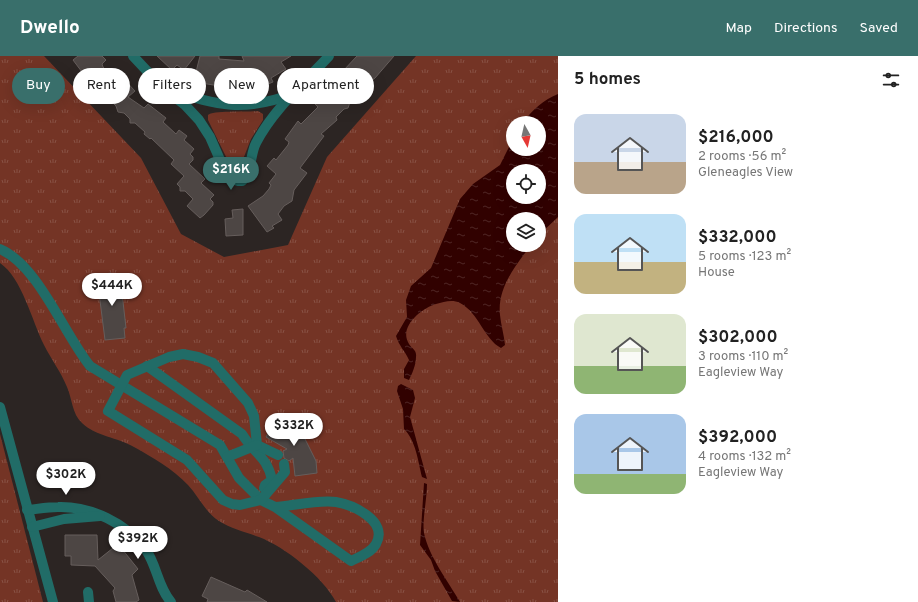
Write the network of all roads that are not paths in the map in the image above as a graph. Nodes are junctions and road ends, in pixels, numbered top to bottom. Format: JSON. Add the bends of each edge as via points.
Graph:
{"nodes":[{"id":1,"x":133,"y":56,"type":"edge"},
{"id":2,"x":329,"y":56,"type":"edge"},
{"id":3,"x":144,"y":68,"type":"edge"},
{"id":4,"x":318,"y":68,"type":"edge"},
{"id":5,"x":277,"y":100,"type":"edge"},
{"id":6,"x":206,"y":102,"type":"edge"},
{"id":7,"x":184,"y":104,"type":"edge"},
{"id":8,"x":284,"y":104,"type":"edge"},
{"id":9,"x":0,"y":249,"type":"edge"},
{"id":10,"x":147,"y":366,"type":"junction"},
{"id":11,"x":121,"y":385,"type":"junction"},
{"id":12,"x":0,"y":407,"type":"edge"},
{"id":13,"x":254,"y":446,"type":"junction"},
{"id":14,"x":278,"y":455,"type":"dead end"},
{"id":15,"x":227,"y":457,"type":"junction"},
{"id":16,"x":284,"y":464,"type":"dead end"},
{"id":17,"x":261,"y":500,"type":"junction"},
{"id":18,"x":275,"y":507,"type":"junction"},
{"id":19,"x":27,"y":510,"type":"junction"},
{"id":20,"x":100,"y":516,"type":"junction"},
{"id":21,"x":32,"y":526,"type":"junction"},
{"id":22,"x":53,"y":602,"type":"edge"},
{"id":23,"x":171,"y":602,"type":"edge"}],
"edges":[{"from":1,"to":3,"type":"street"},
{"from":2,"to":4,"type":"street"},
{"from":5,"to":6,"type":"street","via":[[238,106]]},
{"from":7,"to":8,"type":"street","via":[[210,137],[228,178],[238,181],[242,181],[247,175],[254,147],[263,129]]},
{"from":9,"to":11,"type":"street","via":[[22,264],[90,366]]},
{"from":10,"to":11,"type":"street","via":[[127,375]]},
{"from":10,"to":13,"type":"street","via":[[242,434]]},
{"from":10,"to":13,"type":"street","via":[[183,354],[213,363],[248,403],[254,416]]},
{"from":11,"to":15,"type":"street","via":[[220,445]]},
{"from":11,"to":17,"type":"street","via":[[108,411],[187,460],[223,500],[240,505]]},
{"from":12,"to":19,"type":"street"},
{"from":13,"to":14,"type":"street"},
{"from":13,"to":15,"type":"street"},
{"from":13,"to":17,"type":"street","via":[[266,462],[272,480],[265,485]]},
{"from":15,"to":17,"type":"street","via":[[239,478]]},
{"from":16,"to":17,"type":"street","via":[[285,472],[282,477]]},
{"from":17,"to":18,"type":"street"},
{"from":18,"to":18,"type":"street","via":[[351,561],[368,553],[377,544],[376,522],[351,506],[326,501]]},
{"from":19,"to":20,"type":"street","via":[[68,507]]},
{"from":19,"to":21,"type":"street"},
{"from":20,"to":21,"type":"street","via":[[64,519]]},
{"from":20,"to":23,"type":"street","via":[[121,526],[146,550],[160,586]]},
{"from":21,"to":22,"type":"street"}]}
